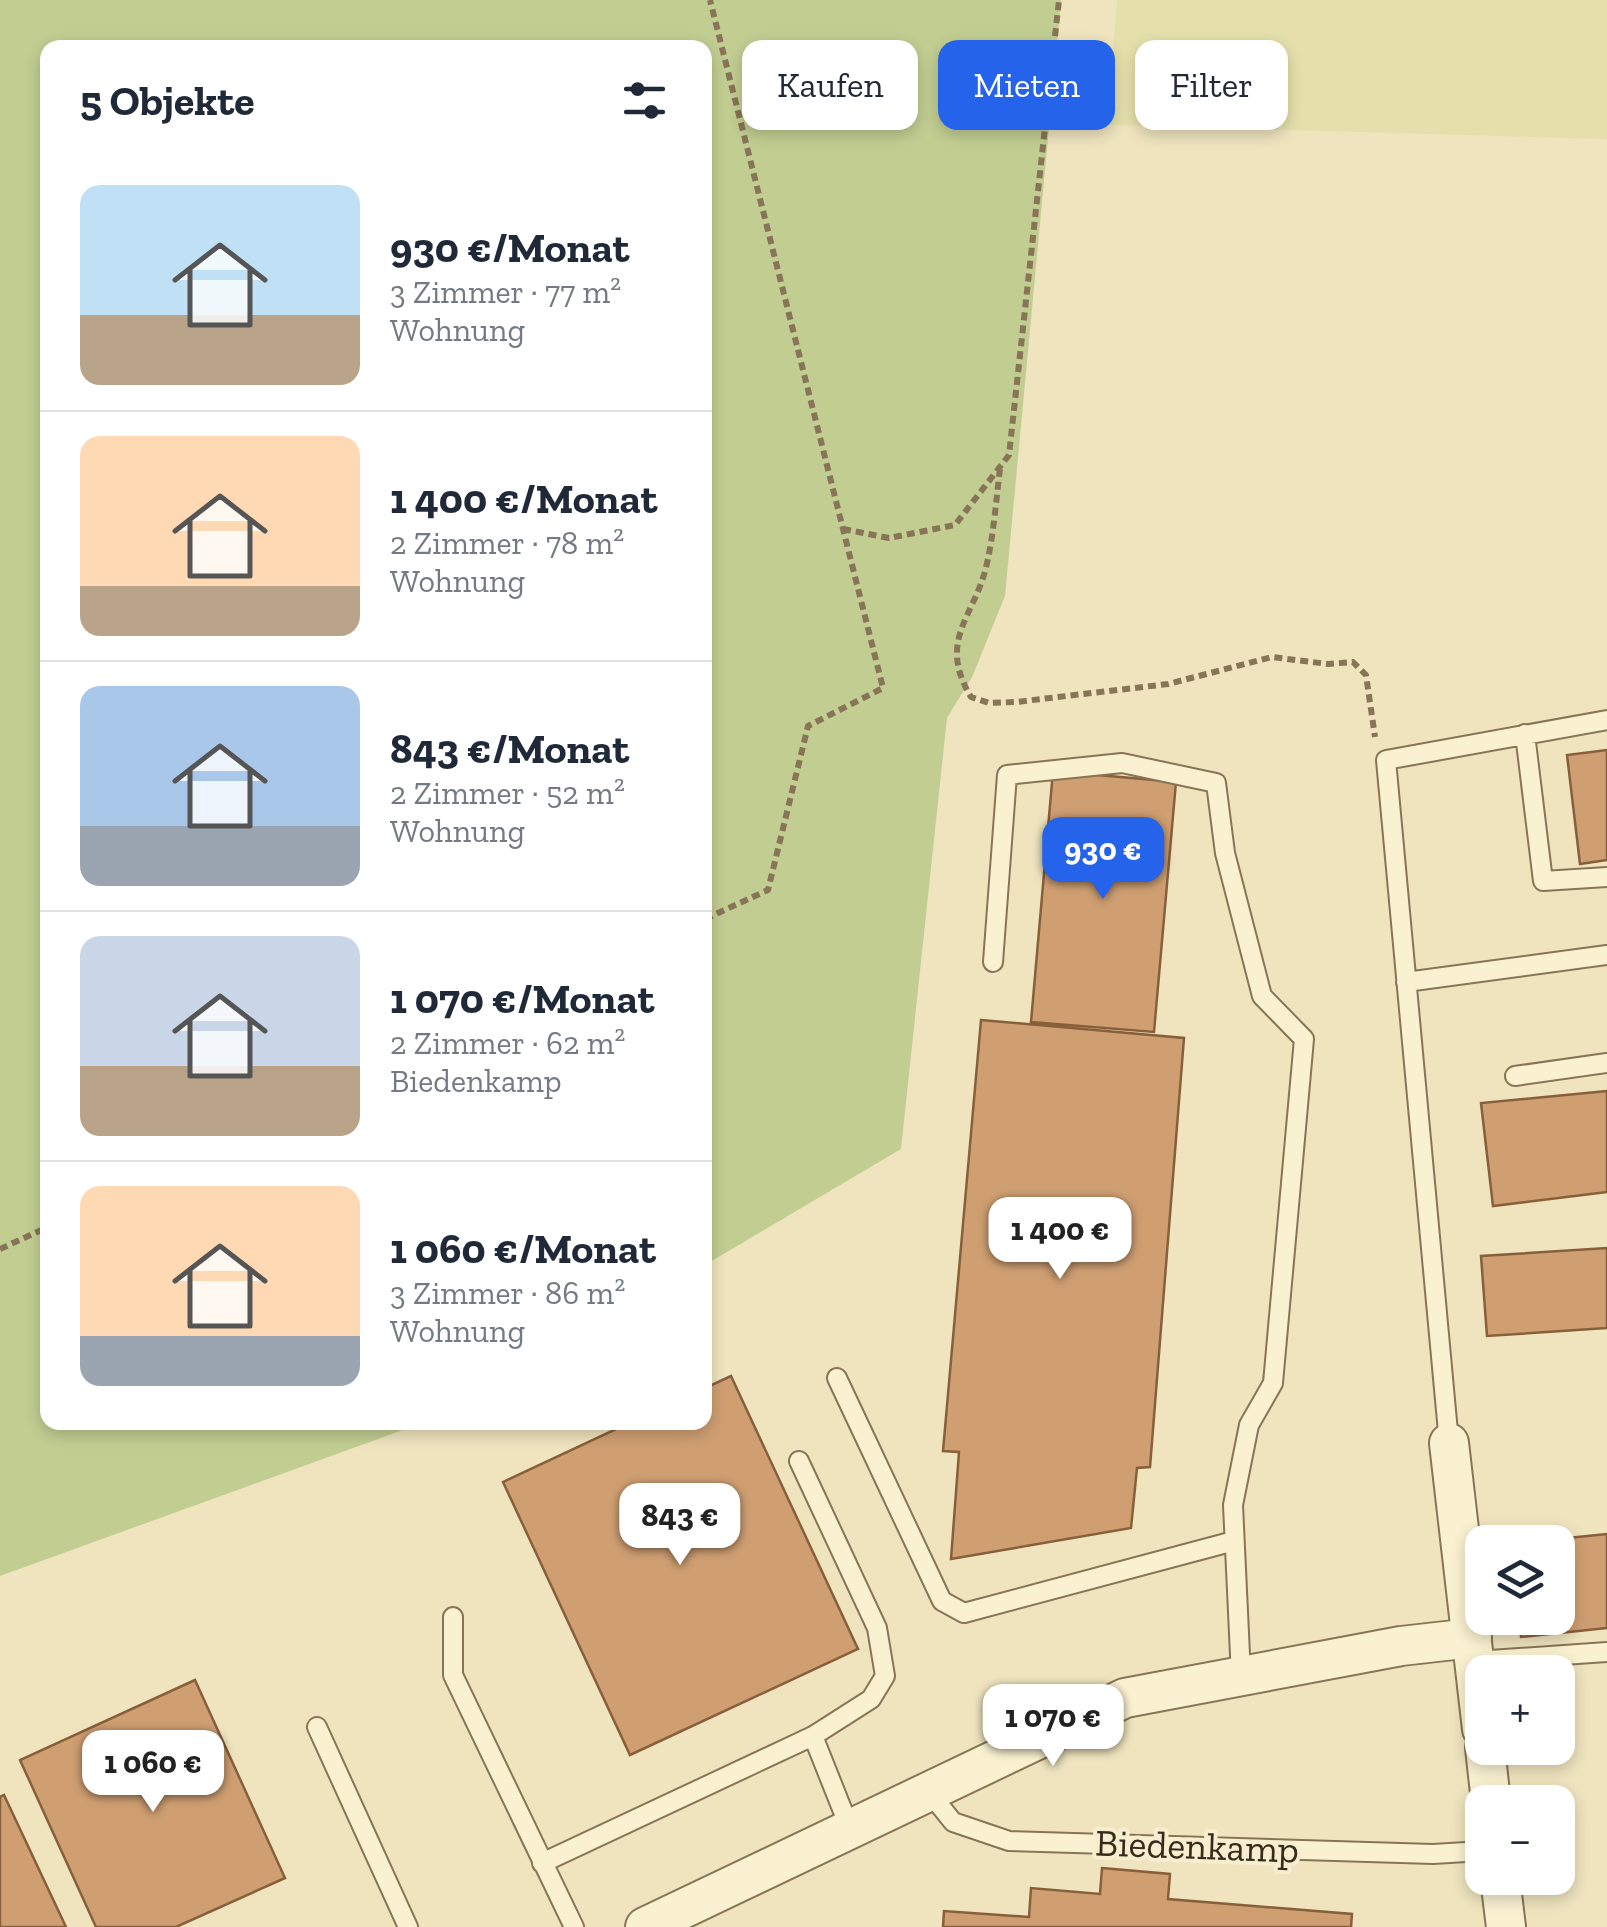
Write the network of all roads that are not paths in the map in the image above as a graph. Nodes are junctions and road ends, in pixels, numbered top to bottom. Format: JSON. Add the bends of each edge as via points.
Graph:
{"nodes":[{"id":1,"x":1607,"y":720,"type":"edge"},
{"id":2,"x":1525,"y":734,"type":"junction"},
{"id":3,"x":1607,"y":878,"type":"edge"},
{"id":4,"x":1607,"y":955,"type":"edge"},
{"id":5,"x":993,"y":962,"type":"dead end"},
{"id":6,"x":1406,"y":982,"type":"junction"},
{"id":7,"x":1607,"y":1063,"type":"edge"},
{"id":8,"x":1515,"y":1076,"type":"dead end"},
{"id":9,"x":837,"y":1378,"type":"dead end"},
{"id":10,"x":1449,"y":1443,"type":"joint"},
{"id":11,"x":799,"y":1461,"type":"dead end"},
{"id":12,"x":1234,"y":1541,"type":"junction"},
{"id":13,"x":453,"y":1616,"type":"dead end"},
{"id":14,"x":1473,"y":1649,"type":"junction"},
{"id":15,"x":1607,"y":1652,"type":"edge"},
{"id":16,"x":1474,"y":1655,"type":"edge"},
{"id":17,"x":1241,"y":1676,"type":"junction"},
{"id":18,"x":316,"y":1726,"type":"dead end"},
{"id":19,"x":813,"y":1736,"type":"junction"},
{"id":20,"x":929,"y":1792,"type":"junction"},
{"id":21,"x":850,"y":1829,"type":"junction"},
{"id":22,"x":1465,"y":1851,"type":"edge"},
{"id":23,"x":542,"y":1863,"type":"junction"},
{"id":24,"x":1502,"y":1895,"type":"edge"},
{"id":25,"x":408,"y":1927,"type":"edge"},
{"id":26,"x":574,"y":1927,"type":"edge"},
{"id":27,"x":645,"y":1927,"type":"edge"},
{"id":28,"x":1506,"y":1927,"type":"edge"}],
"edges":[{"from":1,"to":2,"type":"lane"},
{"from":2,"to":3,"type":"lane","via":[[1543,882]]},
{"from":2,"to":6,"type":"lane","via":[[1386,760]]},
{"from":4,"to":6,"type":"lane"},
{"from":5,"to":12,"type":"lane","via":[[1006,775],[1122,763],[1216,783],[1225,853],[1262,996],[1304,1039],[1273,1384],[1249,1425],[1232,1506]]},
{"from":6,"to":10,"type":"lane"},
{"from":7,"to":8,"type":"lane"},
{"from":9,"to":12,"type":"lane","via":[[942,1601],[964,1612]]},
{"from":10,"to":14,"type":"street"},
{"from":11,"to":19,"type":"lane","via":[[877,1628],[885,1676],[871,1699]]},
{"from":12,"to":17,"type":"lane"},
{"from":13,"to":23,"type":"lane","via":[[453,1675]]},
{"from":14,"to":15,"type":"lane"},
{"from":14,"to":16,"type":"street"},
{"from":14,"to":17,"type":"street","via":[[1401,1646]]},
{"from":17,"to":20,"type":"street","via":[[1125,1698]]},
{"from":18,"to":25,"type":"lane"},
{"from":19,"to":21,"type":"lane"},
{"from":19,"to":23,"type":"lane"},
{"from":20,"to":21,"type":"street"},
{"from":20,"to":22,"type":"lane","name":"Biedenkamp","via":[[952,1822],[1009,1840]]},
{"from":21,"to":27,"type":"street"},
{"from":23,"to":26,"type":"lane"},
{"from":24,"to":28,"type":"street"}]}
